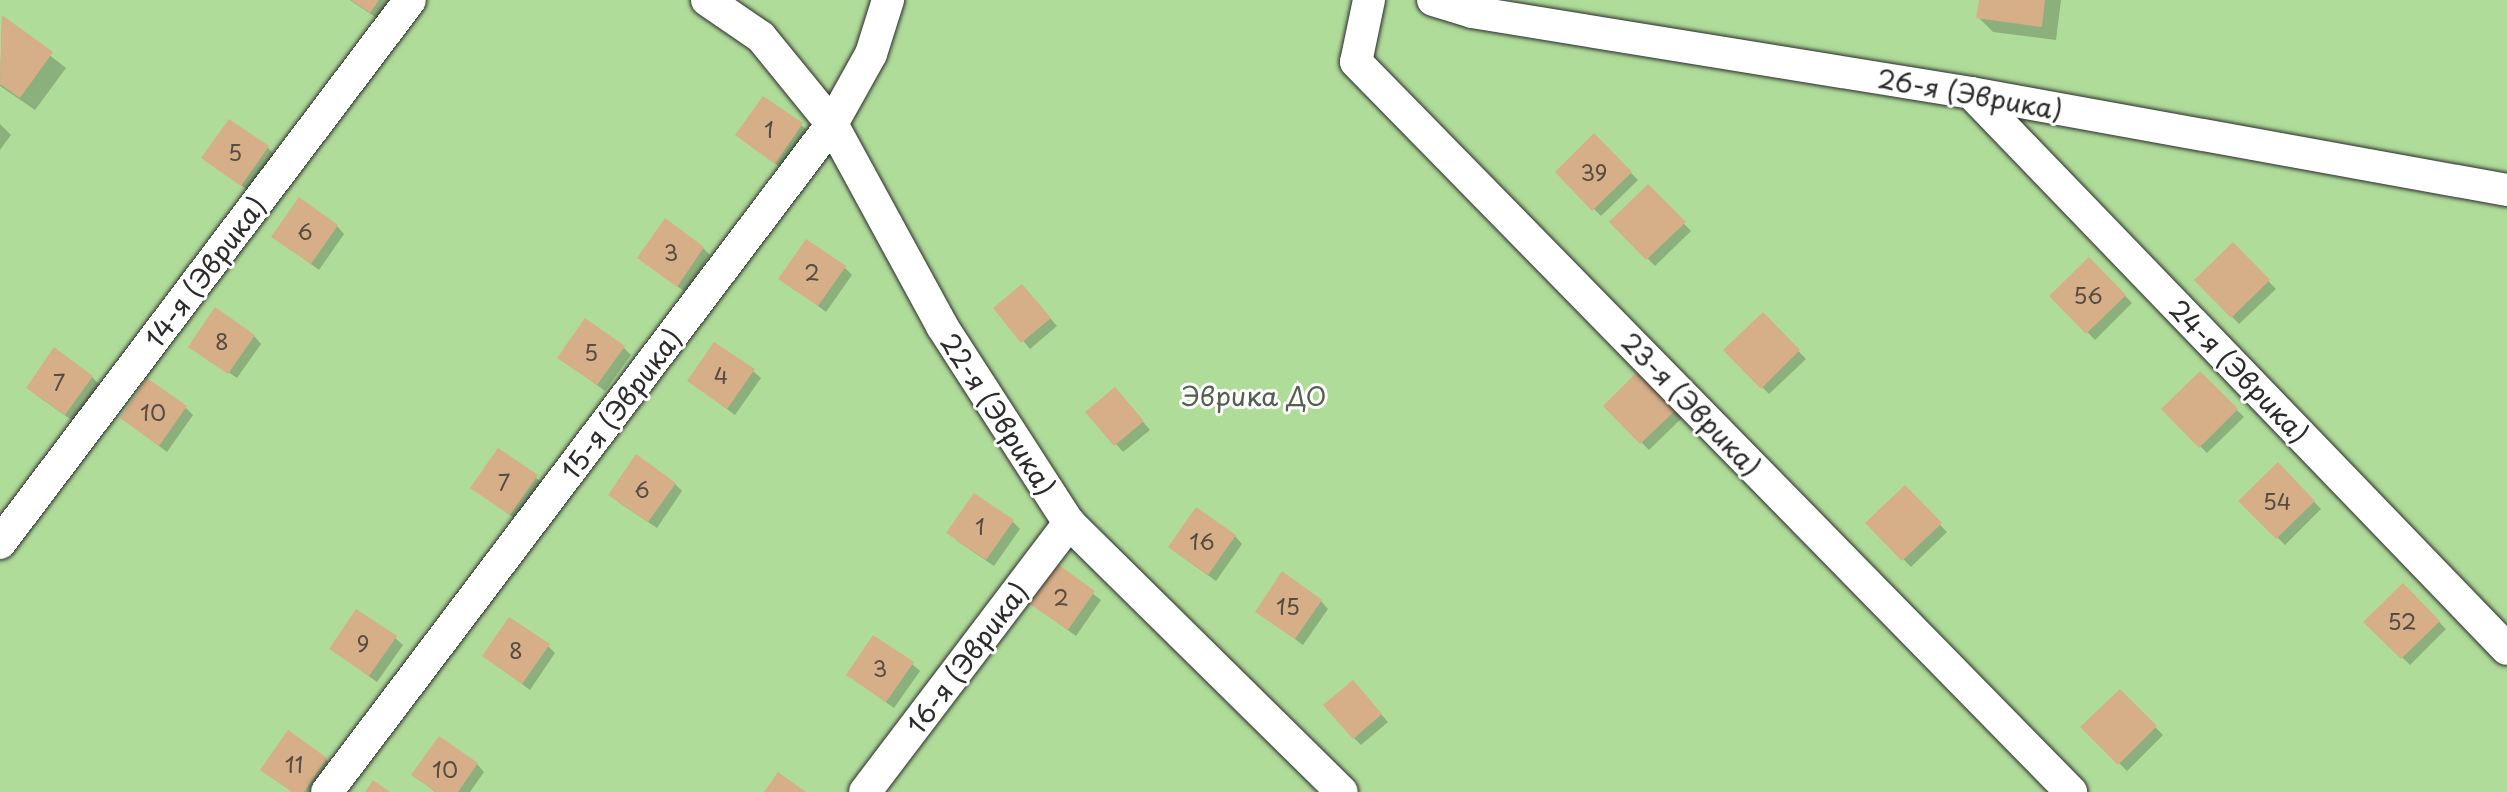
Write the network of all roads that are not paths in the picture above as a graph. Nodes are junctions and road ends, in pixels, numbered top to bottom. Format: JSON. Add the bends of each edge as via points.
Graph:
{"nodes":[{"id":1,"x":410,"y":0,"type":"edge"},
{"id":2,"x":707,"y":0,"type":"edge"},
{"id":3,"x":888,"y":0,"type":"edge"},
{"id":4,"x":1369,"y":0,"type":"edge"},
{"id":5,"x":1433,"y":0,"type":"edge"},
{"id":6,"x":1971,"y":93,"type":"junction"},
{"id":7,"x":832,"y":124,"type":"junction"},
{"id":8,"x":2507,"y":190,"type":"edge"},
{"id":9,"x":1069,"y":523,"type":"junction"},
{"id":10,"x":0,"y":543,"type":"edge"},
{"id":11,"x":2507,"y":649,"type":"edge"},
{"id":12,"x":327,"y":792,"type":"edge"},
{"id":13,"x":865,"y":792,"type":"edge"},
{"id":14,"x":1342,"y":792,"type":"edge"},
{"id":15,"x":2071,"y":792,"type":"edge"}],
"edges":[{"from":1,"to":10,"type":"lane","name":"14-я (Эврика)"},
{"from":2,"to":7,"type":"lane","name":"22-я (Эврика)","via":[[761,37]]},
{"from":3,"to":7,"type":"lane","name":"15-я (Эврика)","via":[[871,54]]},
{"from":4,"to":15,"type":"lane","name":"23-я (Эврика)","via":[[1356,62]]},
{"from":5,"to":6,"type":"lane","name":"26-я (Эврика)","via":[[1472,12]]},
{"from":6,"to":8,"type":"lane","name":"26-я (Эврика)"},
{"from":6,"to":11,"type":"lane","name":"24-я (Эврика)"},
{"from":7,"to":9,"type":"lane","name":"22-я (Эврика)","via":[[942,326]]},
{"from":7,"to":12,"type":"lane","name":"15-я (Эврика)"},
{"from":9,"to":13,"type":"lane","name":"16-я (Эврика)"},
{"from":9,"to":14,"type":"lane","name":"22-я (Эврика)"}]}
